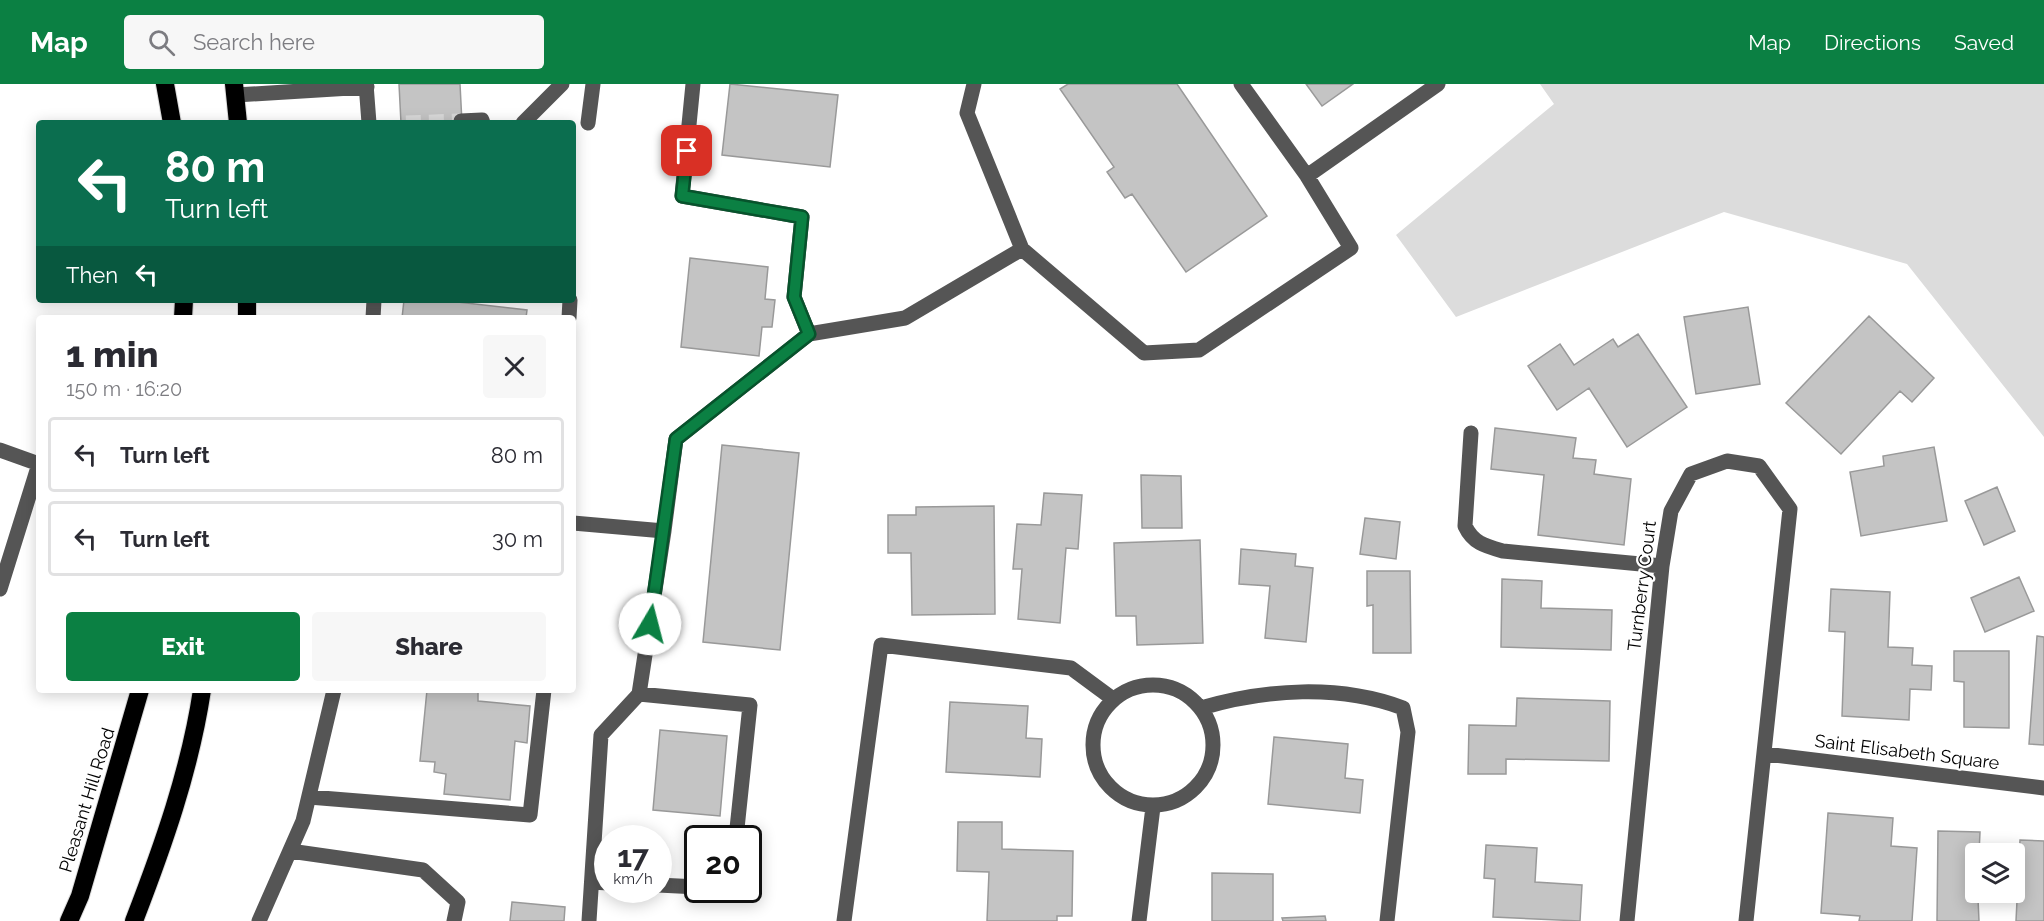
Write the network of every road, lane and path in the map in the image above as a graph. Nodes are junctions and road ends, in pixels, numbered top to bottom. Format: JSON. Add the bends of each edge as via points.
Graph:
{"nodes":[{"id":1,"x":165,"y":84,"type":"edge"},
{"id":2,"x":562,"y":84,"type":"edge"},
{"id":3,"x":593,"y":84,"type":"edge"},
{"id":4,"x":693,"y":84,"type":"edge"},
{"id":5,"x":974,"y":84,"type":"edge"},
{"id":6,"x":1241,"y":84,"type":"edge"},
{"id":7,"x":1438,"y":84,"type":"edge"},
{"id":8,"x":366,"y":86,"type":"edge"},
{"id":9,"x":235,"y":90,"type":"edge"},
{"id":10,"x":171,"y":120,"type":"edge"},
{"id":11,"x":238,"y":120,"type":"edge"},
{"id":12,"x":369,"y":120,"type":"edge"},
{"id":13,"x":526,"y":120,"type":"edge"},
{"id":14,"x":588,"y":123,"type":"dead end"},
{"id":15,"x":1307,"y":176,"type":"junction"},
{"id":16,"x":1022,"y":249,"type":"junction"},
{"id":17,"x":809,"y":334,"type":"junction"},
{"id":18,"x":1471,"y":432,"type":"dead end"},
{"id":19,"x":0,"y":450,"type":"edge"},
{"id":20,"x":36,"y":463,"type":"edge"},
{"id":21,"x":36,"y":474,"type":"edge"},
{"id":22,"x":576,"y":523,"type":"edge"},
{"id":23,"x":663,"y":531,"type":"junction"},
{"id":24,"x":1662,"y":566,"type":"junction"},
{"id":25,"x":0,"y":589,"type":"edge"},
{"id":26,"x":139,"y":693,"type":"edge"},
{"id":27,"x":202,"y":693,"type":"edge"},
{"id":28,"x":333,"y":693,"type":"edge"},
{"id":29,"x":544,"y":693,"type":"edge"},
{"id":30,"x":639,"y":694,"type":"junction"},
{"id":31,"x":1113,"y":699,"type":"junction"},
{"id":32,"x":1201,"y":708,"type":"junction"},
{"id":33,"x":1766,"y":754,"type":"junction"},
{"id":34,"x":2044,"y":788,"type":"edge"},
{"id":35,"x":309,"y":796,"type":"junction"},
{"id":36,"x":1153,"y":807,"type":"junction"},
{"id":37,"x":737,"y":825,"type":"edge"},
{"id":38,"x":290,"y":851,"type":"junction"},
{"id":39,"x":591,"y":882,"type":"junction"},
{"id":40,"x":594,"y":882,"type":"edge"},
{"id":41,"x":69,"y":921,"type":"edge"},
{"id":42,"x":134,"y":921,"type":"edge"},
{"id":43,"x":259,"y":921,"type":"edge"},
{"id":44,"x":454,"y":921,"type":"edge"},
{"id":45,"x":589,"y":921,"type":"edge"},
{"id":46,"x":844,"y":921,"type":"edge"},
{"id":47,"x":1139,"y":921,"type":"edge"},
{"id":48,"x":1387,"y":921,"type":"edge"},
{"id":49,"x":1627,"y":921,"type":"edge"},
{"id":50,"x":1746,"y":921,"type":"edge"}],
"edges":[{"from":1,"to":10,"type":"highway"},
{"from":2,"to":13,"type":"street"},
{"from":3,"to":14,"type":"street"},
{"from":4,"to":17,"type":"street","via":[[682,196],[802,217],[794,297]]},
{"from":5,"to":16,"type":"street","via":[[967,113]]},
{"from":6,"to":15,"type":"street"},
{"from":7,"to":15,"type":"street"},
{"from":8,"to":9,"type":"street"},
{"from":8,"to":12,"type":"street"},
{"from":9,"to":11,"type":"highway"},
{"from":15,"to":16,"type":"street","via":[[1351,248],[1200,350],[1144,353]]},
{"from":16,"to":17,"type":"street","via":[[905,318]]},
{"from":17,"to":23,"type":"street","via":[[676,439]]},
{"from":18,"to":24,"type":"street","via":[[1465,526],[1471,538],[1503,551]]},
{"from":19,"to":20,"type":"street"},
{"from":21,"to":25,"type":"street"},
{"from":22,"to":23,"type":"street"},
{"from":23,"to":30,"type":"street"},
{"from":24,"to":33,"type":"street","name":"Turnberry Court","via":[[1671,511],[1691,474],[1727,461],[1759,466],[1790,509]]},
{"from":24,"to":49,"type":"street","name":"Turnberry Court"},
{"from":26,"to":41,"type":"highway","name":"Pleasant Hill Road","via":[[126,748]]},
{"from":27,"to":42,"type":"highway","via":[[195,733],[164,844]]},
{"from":28,"to":35,"type":"street"},
{"from":29,"to":35,"type":"street","via":[[530,815]]},
{"from":30,"to":37,"type":"street","via":[[750,705]]},
{"from":30,"to":39,"type":"street","via":[[601,735]]},
{"from":31,"to":32,"type":"street","via":[[1130,689],[1169,687],[1187,695]]},
{"from":31,"to":36,"type":"street","via":[[1100,715],[1093,735],[1094,756],[1101,776],[1114,792],[1132,803]]},
{"from":31,"to":46,"type":"street","via":[[1071,668],[881,645]]},
{"from":32,"to":36,"type":"street","via":[[1211,725],[1212,764],[1189,795],[1172,804]]},
{"from":32,"to":48,"type":"street","via":[[1272,692],[1362,695],[1403,708],[1408,732]]},
{"from":33,"to":34,"type":"street","name":"Saint Elisabeth Square"},
{"from":33,"to":50,"type":"street","name":"Turnberry Court"},
{"from":35,"to":38,"type":"street"},
{"from":36,"to":47,"type":"street"},
{"from":38,"to":43,"type":"street"},
{"from":38,"to":44,"type":"street","via":[[423,870],[458,902]]},
{"from":39,"to":40,"type":"street"},
{"from":39,"to":45,"type":"street"}]}
